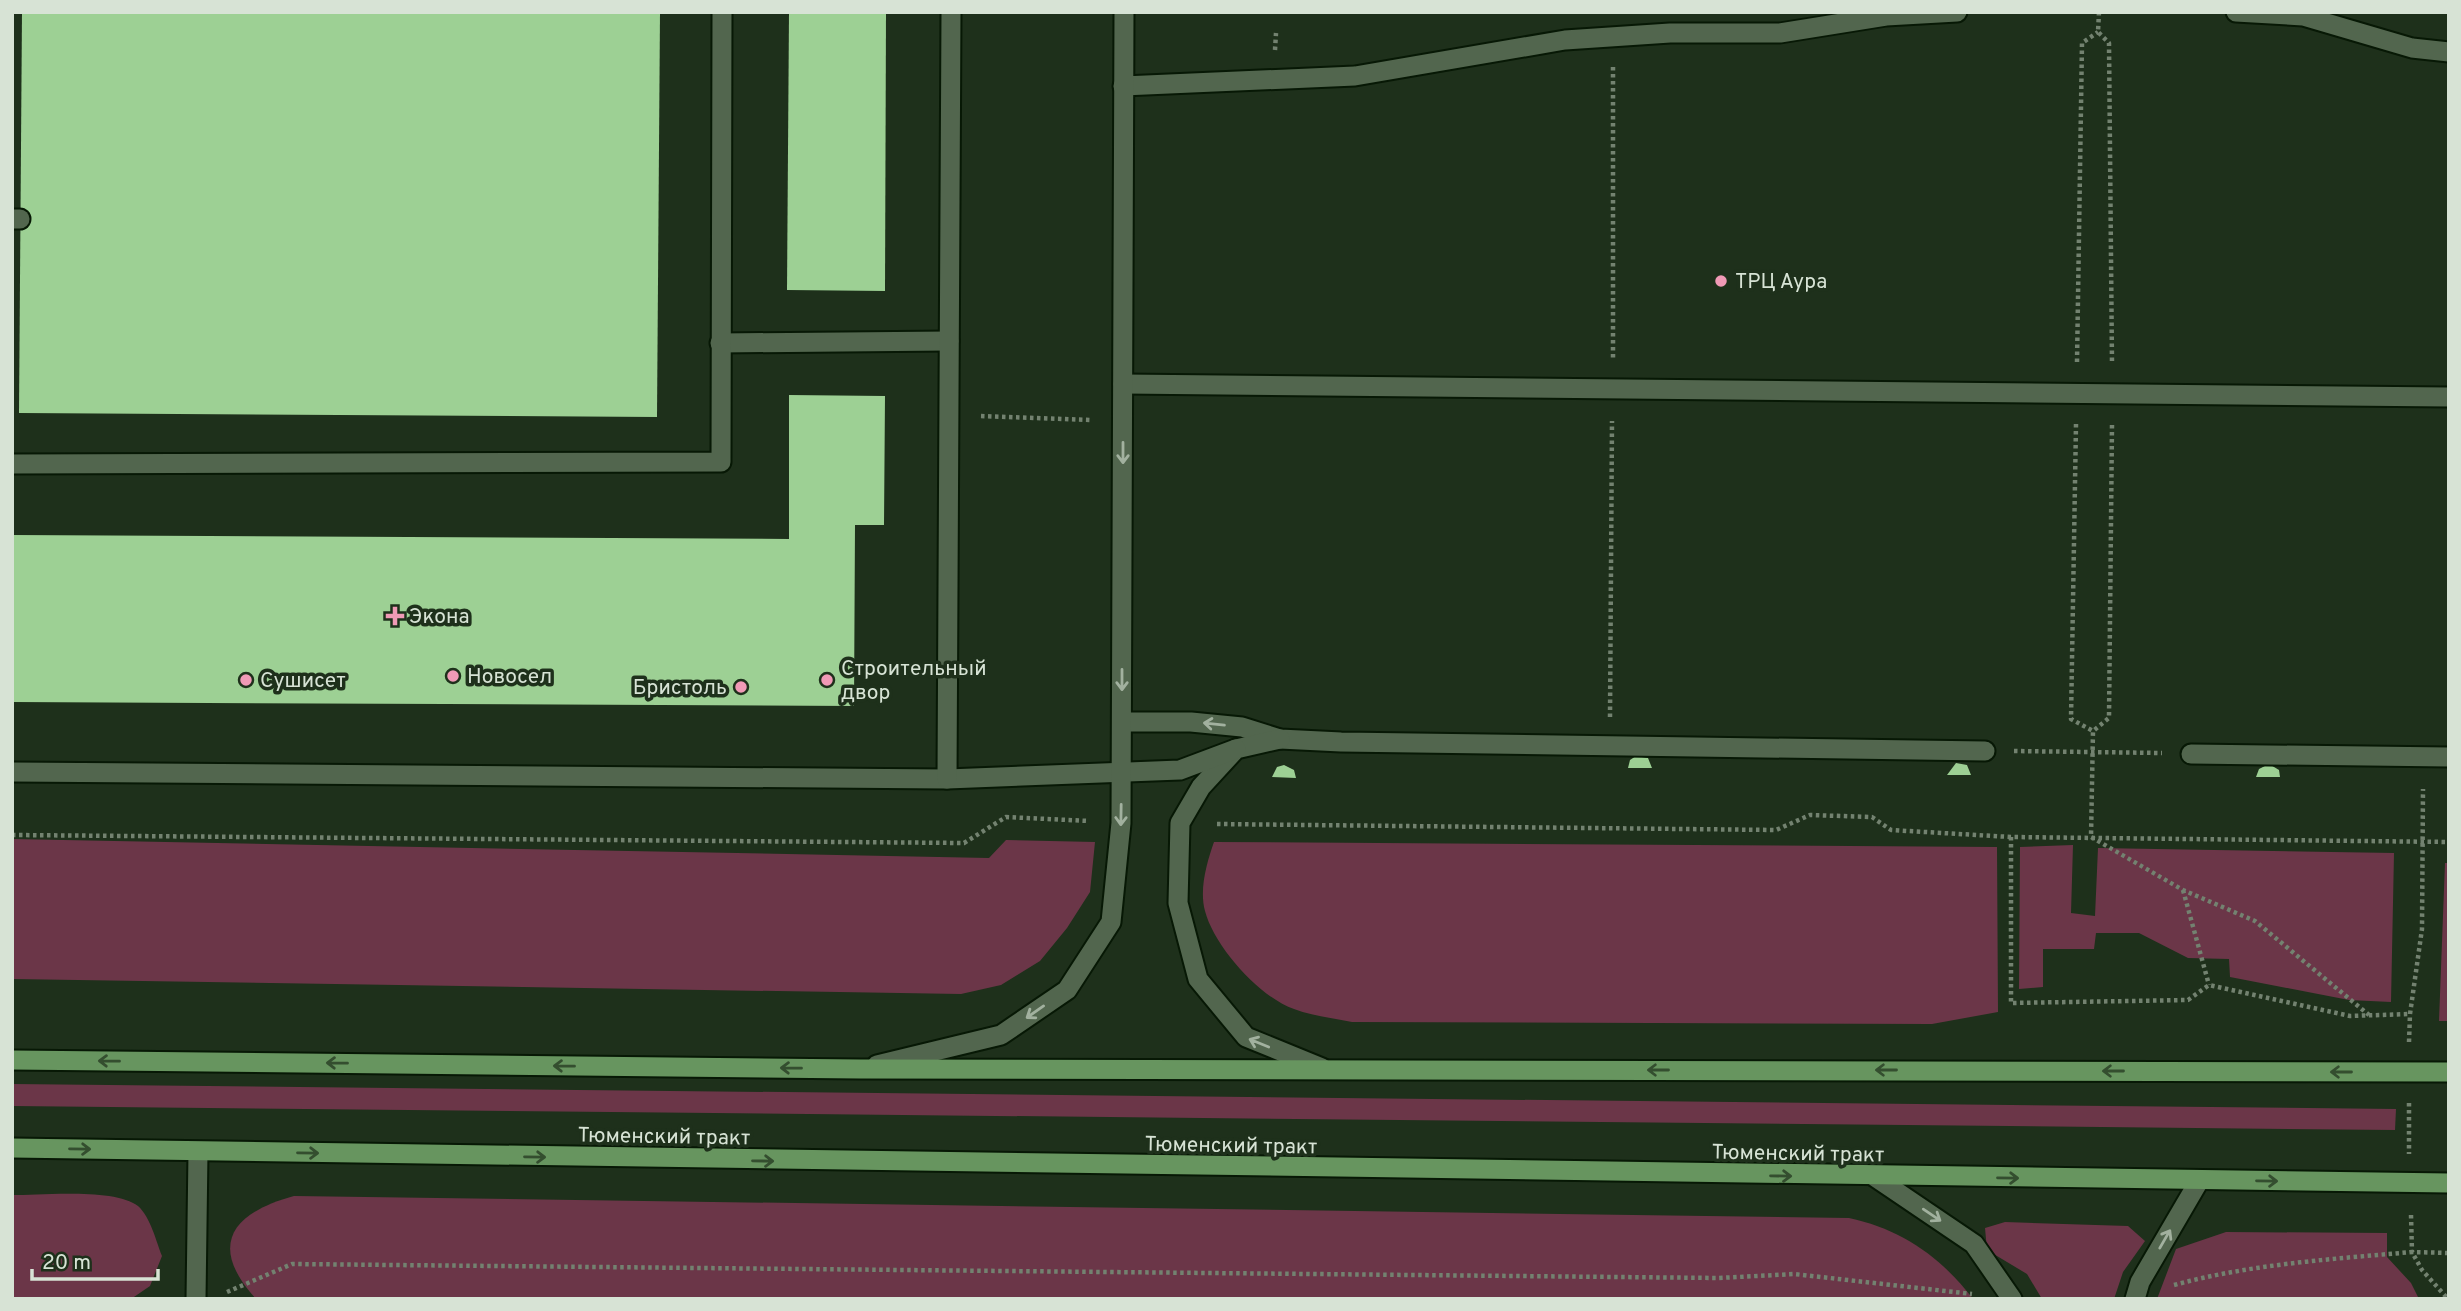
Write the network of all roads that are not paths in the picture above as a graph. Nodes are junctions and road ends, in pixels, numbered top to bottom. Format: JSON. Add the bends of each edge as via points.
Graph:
{"nodes":[{"id":1,"x":722,"y":12,"type":"edge"},
{"id":2,"x":951,"y":12,"type":"edge"},
{"id":3,"x":1124,"y":12,"type":"edge"},
{"id":4,"x":1956,"y":12,"type":"edge"},
{"id":5,"x":2236,"y":12,"type":"edge"},
{"id":6,"x":2449,"y":52,"type":"edge"},
{"id":7,"x":1123,"y":86,"type":"junction"},
{"id":8,"x":949,"y":341,"type":"junction"},
{"id":9,"x":720,"y":343,"type":"junction"},
{"id":10,"x":1123,"y":384,"type":"junction"},
{"id":11,"x":2449,"y":397,"type":"edge"},
{"id":12,"x":12,"y":464,"type":"edge"},
{"id":13,"x":1122,"y":722,"type":"junction"},
{"id":14,"x":1280,"y":739,"type":"junction"},
{"id":15,"x":1236,"y":749,"type":"junction"},
{"id":16,"x":1985,"y":751,"type":"road end"},
{"id":17,"x":2191,"y":754,"type":"road end"},
{"id":18,"x":2449,"y":757,"type":"edge"},
{"id":19,"x":12,"y":772,"type":"edge"},
{"id":20,"x":1122,"y":773,"type":"junction"},
{"id":21,"x":947,"y":779,"type":"junction"},
{"id":22,"x":12,"y":1060,"type":"edge"},
{"id":23,"x":860,"y":1069,"type":"junction"},
{"id":24,"x":1322,"y":1069,"type":"junction"},
{"id":25,"x":2449,"y":1072,"type":"edge"},
{"id":26,"x":12,"y":1148,"type":"edge"},
{"id":27,"x":198,"y":1152,"type":"junction"},
{"id":28,"x":1875,"y":1177,"type":"junction"},
{"id":29,"x":2199,"y":1181,"type":"junction"},
{"id":30,"x":2449,"y":1184,"type":"edge"},
{"id":31,"x":2135,"y":1297,"type":"edge"},
{"id":32,"x":196,"y":1299,"type":"edge"},
{"id":33,"x":2012,"y":1299,"type":"edge"}],
"edges":[{"from":1,"to":9,"type":"lane"},
{"from":2,"to":8,"type":"lane"},
{"from":3,"to":7,"type":"lane"},
{"from":4,"to":7,"type":"lane","via":[[1886,16],[1780,33],[1670,33],[1565,40],[1355,76]]},
{"from":5,"to":6,"type":"lane","via":[[2303,16],[2413,48]]},
{"from":7,"to":10,"type":"lane"},
{"from":8,"to":9,"type":"lane"},
{"from":8,"to":21,"type":"lane"},
{"from":9,"to":12,"type":"lane","via":[[721,463]]},
{"from":10,"to":11,"type":"lane"},
{"from":10,"to":13,"type":"lane","one_way":true},
{"from":14,"to":13,"type":"lane","one_way":true,"via":[[1242,727]]},
{"from":13,"to":20,"type":"lane"},
{"from":14,"to":15,"type":"lane"},
{"from":14,"to":16,"type":"lane"},
{"from":15,"to":20,"type":"lane","via":[[1180,770]]},
{"from":24,"to":15,"type":"lane","one_way":true,"via":[[1246,1038],[1198,979],[1178,903],[1180,823],[1201,787]]},
{"from":17,"to":18,"type":"lane"},
{"from":19,"to":21,"type":"lane"},
{"from":20,"to":21,"type":"lane"},
{"from":20,"to":23,"type":"lane","one_way":true,"via":[[1111,922],[1067,990],[1001,1035]]},
{"from":23,"to":22,"type":"main road","one_way":true},
{"from":23,"to":24,"type":"main road"},
{"from":25,"to":24,"type":"main road","one_way":true},
{"from":26,"to":27,"type":"main road","name":"Тюменский тракт","one_way":true},
{"from":27,"to":28,"type":"main road","name":"Тюменский тракт","one_way":true},
{"from":27,"to":32,"type":"lane"},
{"from":28,"to":29,"type":"main road","name":"Тюменский тракт","one_way":true},
{"from":28,"to":33,"type":"lane","one_way":true,"via":[[1974,1244]]},
{"from":29,"to":30,"type":"main road","name":"Тюменский тракт","one_way":true},
{"from":31,"to":29,"type":"lane","one_way":true}]}
